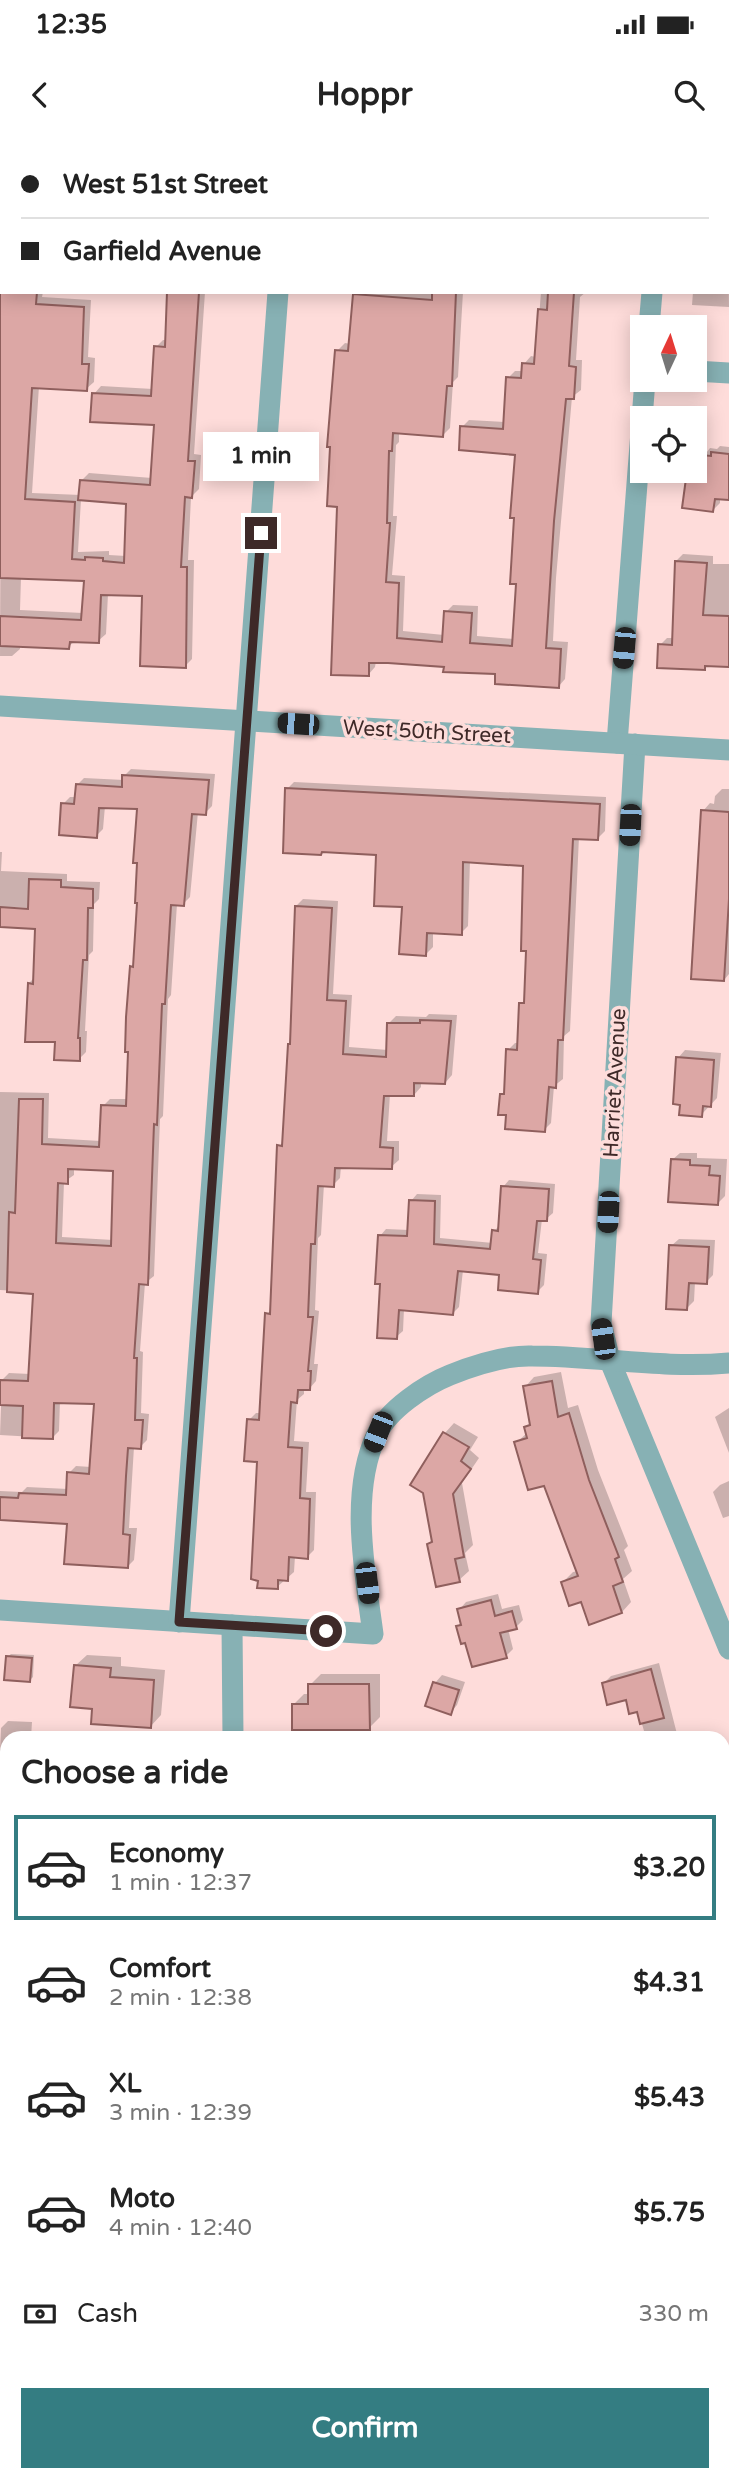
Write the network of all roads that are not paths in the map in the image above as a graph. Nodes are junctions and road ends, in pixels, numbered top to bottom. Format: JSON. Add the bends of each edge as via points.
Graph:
{"nodes":[{"id":1,"x":278,"y":294,"type":"edge"},
{"id":2,"x":652,"y":294,"type":"edge"},
{"id":3,"x":650,"y":315,"type":"edge"},
{"id":4,"x":707,"y":372,"type":"edge"},
{"id":5,"x":729,"y":373,"type":"edge"},
{"id":6,"x":644,"y":392,"type":"edge"},
{"id":7,"x":0,"y":706,"type":"edge"},
{"id":8,"x":248,"y":721,"type":"junction"},
{"id":9,"x":626,"y":743,"type":"junction"},
{"id":10,"x":729,"y":750,"type":"edge"},
{"id":11,"x":610,"y":1362,"type":"junction"},
{"id":12,"x":729,"y":1363,"type":"edge"},
{"id":13,"x":0,"y":1610,"type":"edge"},
{"id":14,"x":179,"y":1622,"type":"junction"},
{"id":15,"x":232,"y":1625,"type":"junction"},
{"id":16,"x":729,"y":1648,"type":"edge"},
{"id":17,"x":233,"y":1731,"type":"edge"}],
"edges":[{"from":1,"to":8,"type":"street"},
{"from":2,"to":3,"type":"street"},
{"from":4,"to":5,"type":"street"},
{"from":6,"to":9,"type":"street","name":"Harriet Avenue"},
{"from":7,"to":8,"type":"street","name":"West 50th Street"},
{"from":8,"to":9,"type":"street","name":"West 50th Street"},
{"from":8,"to":14,"type":"street"},
{"from":9,"to":10,"type":"street","name":"West 50th Street"},
{"from":9,"to":11,"type":"street","name":"Harriet Avenue","via":[[601,1323]]},
{"from":11,"to":12,"type":"street"},
{"from":11,"to":15,"type":"street","via":[[529,1355],[474,1365],[434,1382],[400,1406],[378,1432],[362,1487],[363,1558],[373,1634]]},
{"from":11,"to":16,"type":"street","name":"Harriet Avenue"},
{"from":13,"to":14,"type":"street"},
{"from":14,"to":15,"type":"street"},
{"from":15,"to":17,"type":"street"}]}
